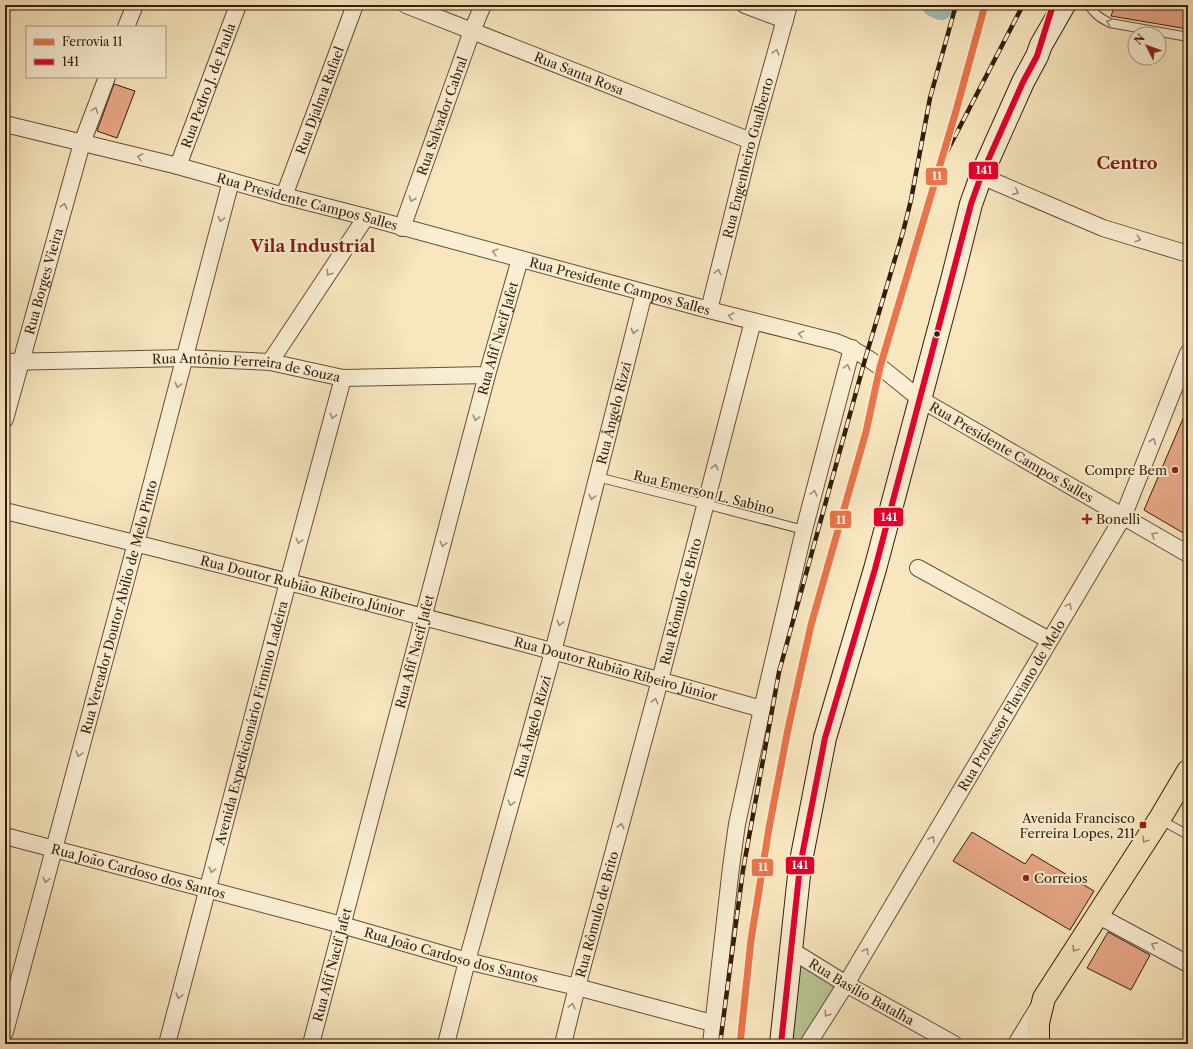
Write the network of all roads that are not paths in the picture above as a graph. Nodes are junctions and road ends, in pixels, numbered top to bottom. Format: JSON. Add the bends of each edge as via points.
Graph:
{"nodes":[{"id":1,"x":135,"y":5,"type":"edge"},
{"id":2,"x":238,"y":5,"type":"edge"},
{"id":3,"x":356,"y":5,"type":"edge"},
{"id":4,"x":406,"y":5,"type":"edge"},
{"id":5,"x":483,"y":5,"type":"edge"},
{"id":6,"x":745,"y":5,"type":"edge"},
{"id":7,"x":1064,"y":5,"type":"edge"},
{"id":8,"x":1089,"y":5,"type":"edge"},
{"id":9,"x":787,"y":13,"type":"edge"},
{"id":10,"x":126,"y":26,"type":"edge"},
{"id":11,"x":472,"y":31,"type":"junction"},
{"id":12,"x":1188,"y":37,"type":"edge"},
{"id":13,"x":107,"y":78,"type":"edge"},
{"id":14,"x":5,"y":124,"type":"edge"},
{"id":15,"x":751,"y":141,"type":"junction"},
{"id":16,"x":82,"y":143,"type":"junction"},
{"id":17,"x":178,"y":166,"type":"junction"},
{"id":18,"x":981,"y":176,"type":"junction"},
{"id":19,"x":231,"y":181,"type":"junction"},
{"id":20,"x":284,"y":196,"type":"junction"},
{"id":21,"x":366,"y":217,"type":"junction"},
{"id":22,"x":402,"y":228,"type":"junction"},
{"id":23,"x":1188,"y":254,"type":"edge"},
{"id":24,"x":520,"y":259,"type":"junction"},
{"id":25,"x":644,"y":293,"type":"junction"},
{"id":26,"x":709,"y":310,"type":"junction"},
{"id":27,"x":753,"y":322,"type":"junction"},
{"id":28,"x":852,"y":348,"type":"junction"},
{"id":29,"x":1188,"y":353,"type":"edge"},
{"id":30,"x":185,"y":358,"type":"junction"},
{"id":31,"x":13,"y":362,"type":"edge"},
{"id":32,"x":270,"y":362,"type":"junction"},
{"id":33,"x":487,"y":375,"type":"junction"},
{"id":34,"x":343,"y":378,"type":"junction"},
{"id":35,"x":920,"y":399,"type":"junction"},
{"id":36,"x":5,"y":419,"type":"edge"},
{"id":37,"x":597,"y":478,"type":"junction"},
{"id":38,"x":705,"y":504,"type":"junction"},
{"id":39,"x":5,"y":511,"type":"edge"},
{"id":40,"x":1123,"y":517,"type":"junction"},
{"id":41,"x":804,"y":530,"type":"junction"},
{"id":42,"x":136,"y":544,"type":"junction"},
{"id":43,"x":1188,"y":554,"type":"edge"},
{"id":44,"x":918,"y":568,"type":"dead end"},
{"id":45,"x":288,"y":582,"type":"junction"},
{"id":46,"x":424,"y":617,"type":"junction"},
{"id":47,"x":1049,"y":640,"type":"junction"},
{"id":48,"x":553,"y":652,"type":"junction"},
{"id":49,"x":660,"y":680,"type":"junction"},
{"id":50,"x":762,"y":709,"type":"junction"},
{"id":51,"x":1187,"y":773,"type":"edge"},
{"id":52,"x":1159,"y":820,"type":"junction"},
{"id":53,"x":1188,"y":835,"type":"edge"},
{"id":54,"x":5,"y":836,"type":"edge"},
{"id":55,"x":54,"y":849,"type":"junction"},
{"id":56,"x":207,"y":890,"type":"junction"},
{"id":57,"x":1097,"y":915,"type":"junction"},
{"id":58,"x":342,"y":925,"type":"junction"},
{"id":59,"x":792,"y":950,"type":"junction"},
{"id":60,"x":467,"y":961,"type":"junction"},
{"id":61,"x":1188,"y":964,"type":"edge"},
{"id":62,"x":846,"y":984,"type":"junction"},
{"id":63,"x":577,"y":987,"type":"junction"},
{"id":64,"x":1044,"y":998,"type":"junction"},
{"id":65,"x":712,"y":1023,"type":"junction"},
{"id":66,"x":5,"y":1032,"type":"edge"},
{"id":67,"x":167,"y":1044,"type":"edge"},
{"id":68,"x":311,"y":1044,"type":"edge"},
{"id":69,"x":446,"y":1044,"type":"edge"},
{"id":70,"x":563,"y":1044,"type":"edge"},
{"id":71,"x":711,"y":1044,"type":"edge"},
{"id":72,"x":781,"y":1044,"type":"edge"},
{"id":73,"x":808,"y":1044,"type":"edge"},
{"id":74,"x":954,"y":1044,"type":"edge"},
{"id":75,"x":1016,"y":1044,"type":"edge"},
{"id":76,"x":1038,"y":1044,"type":"edge"}],
"edges":[{"from":1,"to":10,"type":"street"},
{"from":2,"to":17,"type":"street","name":"Rua Pedro J. de Paula"},
{"from":3,"to":20,"type":"street","name":"Rua Djalma Rafael"},
{"from":4,"to":11,"type":"street","name":"Rua Santa Rosa"},
{"from":5,"to":11,"type":"street","name":"Rua Salvador Cabral"},
{"from":6,"to":9,"type":"street"},
{"from":7,"to":18,"type":"main road","via":[[1023,82]]},
{"from":12,"to":8,"type":"lane","one_way":true,"via":[[1110,23],[1100,18]]},
{"from":15,"to":9,"type":"street","name":"Rua Engenheiro Gualberto","one_way":true},
{"from":11,"to":15,"type":"street","name":"Rua Santa Rosa"},
{"from":11,"to":22,"type":"street","name":"Rua Salvador Cabral","one_way":true},
{"from":16,"to":13,"type":"street","name":"Rua Borges Vieira","one_way":true},
{"from":14,"to":16,"type":"street","name":"Rua Presidente Campos Salles"},
{"from":26,"to":15,"type":"street","name":"Rua Engenheiro Gualberto","one_way":true},
{"from":17,"to":16,"type":"street","name":"Rua Presidente Campos Salles","one_way":true},
{"from":31,"to":16,"type":"street","name":"Rua Borges Vieira","one_way":true},
{"from":17,"to":19,"type":"street","name":"Rua Presidente Campos Salles"},
{"from":18,"to":23,"type":"street","one_way":true,"via":[[1103,228]]},
{"from":18,"to":35,"type":"main road","via":[[965,224]]},
{"from":19,"to":20,"type":"street","name":"Rua Presidente Campos Salles"},
{"from":19,"to":30,"type":"street","name":"Rua Vereador Doutor Abílio de Melo Pinto","one_way":true},
{"from":20,"to":21,"type":"street","name":"Rua Presidente Campos Salles"},
{"from":21,"to":22,"type":"street","name":"Rua Presidente Campos Salles"},
{"from":21,"to":32,"type":"street","one_way":true},
{"from":24,"to":22,"type":"street","name":"Rua Presidente Campos Salles","one_way":true},
{"from":24,"to":25,"type":"street","name":"Rua Presidente Campos Salles"},
{"from":24,"to":33,"type":"street","name":"Rua Afif Nacif Jafet"},
{"from":25,"to":26,"type":"street","name":"Rua Presidente Campos Salles"},
{"from":25,"to":37,"type":"street","name":"Rua Ângelo Rizzi","one_way":true},
{"from":27,"to":26,"type":"street","name":"Rua Presidente Campos Salles","one_way":true},
{"from":28,"to":27,"type":"street","name":"Rua Presidente Campos Salles","one_way":true},
{"from":38,"to":27,"type":"street","name":"Rua Rômulo de Brito","one_way":true},
{"from":28,"to":35,"type":"street","name":"Rua Presidente Campos Salles"},
{"from":41,"to":28,"type":"street","one_way":true},
{"from":40,"to":29,"type":"street","name":"Rua Professor Flaviano de Melo","one_way":true},
{"from":30,"to":31,"type":"street","name":"Rua Antônio Ferreira de Souza"},
{"from":30,"to":32,"type":"street","name":"Rua Antônio Ferreira de Souza"},
{"from":30,"to":42,"type":"street","name":"Rua Vereador Doutor Abílio de Melo Pinto","one_way":true},
{"from":31,"to":36,"type":"street","name":"Rua Borges Vieira"},
{"from":32,"to":34,"type":"street","name":"Rua Antônio Ferreira de Souza"},
{"from":33,"to":34,"type":"street","name":"Rua Antônio Ferreira de Souza"},
{"from":33,"to":46,"type":"street","name":"Rua Afif Nacif Jafet","one_way":true},
{"from":34,"to":45,"type":"street","name":"Avenida Expedicionário Firmino Ladeira","one_way":true},
{"from":35,"to":40,"type":"street","name":"Rua Presidente Campos Salles"},
{"from":35,"to":59,"type":"main road","via":[[875,568],[825,738],[800,866]]},
{"from":37,"to":38,"type":"lane","name":"Rua Emerson L. Sabino"},
{"from":37,"to":48,"type":"street","name":"Rua Ângelo Rizzi","one_way":true},
{"from":38,"to":41,"type":"lane","name":"Rua Emerson L. Sabino"},
{"from":38,"to":49,"type":"street","name":"Rua Rômulo de Brito"},
{"from":39,"to":42,"type":"street","name":"Rua Doutor Rubião Ribeiro Júnior"},
{"from":43,"to":40,"type":"street","name":"Rua Presidente Campos Salles","one_way":true},
{"from":47,"to":40,"type":"street","name":"Rua Professor Flaviano de Melo","one_way":true},
{"from":41,"to":50,"type":"street"},
{"from":42,"to":45,"type":"street","name":"Rua Doutor Rubião Ribeiro Júnior"},
{"from":42,"to":55,"type":"street","name":"Rua Vereador Doutor Abílio de Melo Pinto","one_way":true},
{"from":44,"to":47,"type":"street"},
{"from":45,"to":46,"type":"street","name":"Rua Doutor Rubião Ribeiro Júnior"},
{"from":45,"to":56,"type":"street","name":"Avenida Expedicionário Firmino Ladeira","one_way":true},
{"from":46,"to":48,"type":"street","name":"Rua Doutor Rubião Ribeiro Júnior"},
{"from":46,"to":58,"type":"street","name":"Rua Afif Nacif Jafet"},
{"from":62,"to":47,"type":"street","name":"Rua Professor Flaviano de Melo","one_way":true},
{"from":48,"to":49,"type":"street","name":"Rua Doutor Rubião Ribeiro Júnior"},
{"from":48,"to":60,"type":"street","name":"Rua Ângelo Rizzi","one_way":true},
{"from":49,"to":50,"type":"street","name":"Rua Doutor Rubião Ribeiro Júnior"},
{"from":63,"to":49,"type":"street","name":"Rua Rômulo de Brito","one_way":true},
{"from":50,"to":65,"type":"street","via":[[737,824]]},
{"from":51,"to":52,"type":"main road"},
{"from":52,"to":53,"type":"lane"},
{"from":52,"to":57,"type":"main road","one_way":true},
{"from":54,"to":55,"type":"street","name":"Rua João Cardoso dos Santos"},
{"from":55,"to":56,"type":"street","name":"Rua João Cardoso dos Santos"},
{"from":55,"to":66,"type":"street","name":"Rua Vereador Doutor Abílio de Melo Pinto","one_way":true},
{"from":56,"to":58,"type":"street","name":"Rua João Cardoso dos Santos"},
{"from":56,"to":67,"type":"street","name":"Avenida Expedicionário Firmino Ladeira","one_way":true},
{"from":61,"to":57,"type":"street","one_way":true},
{"from":57,"to":64,"type":"main road","one_way":true},
{"from":58,"to":60,"type":"street","name":"Rua João Cardoso dos Santos"},
{"from":58,"to":68,"type":"street","name":"Rua Afif Nacif Jafet"},
{"from":59,"to":62,"type":"street","name":"Rua Basílio Batalha"},
{"from":59,"to":72,"type":"main road"},
{"from":60,"to":63,"type":"street","name":"Rua João Cardoso dos Santos"},
{"from":60,"to":69,"type":"street","name":"Rua Ângelo Rizzi"},
{"from":62,"to":73,"type":"street","name":"Rua Professor Flaviano de Melo","one_way":true},
{"from":62,"to":74,"type":"street","name":"Rua Basílio Batalha"},
{"from":63,"to":65,"type":"street","name":"Rua João Cardoso dos Santos"},
{"from":70,"to":63,"type":"street","name":"Rua Rômulo de Brito","one_way":true},
{"from":64,"to":75,"type":"street"},
{"from":64,"to":76,"type":"main road","via":[[1038,1023]]},
{"from":65,"to":71,"type":"street"}]}
